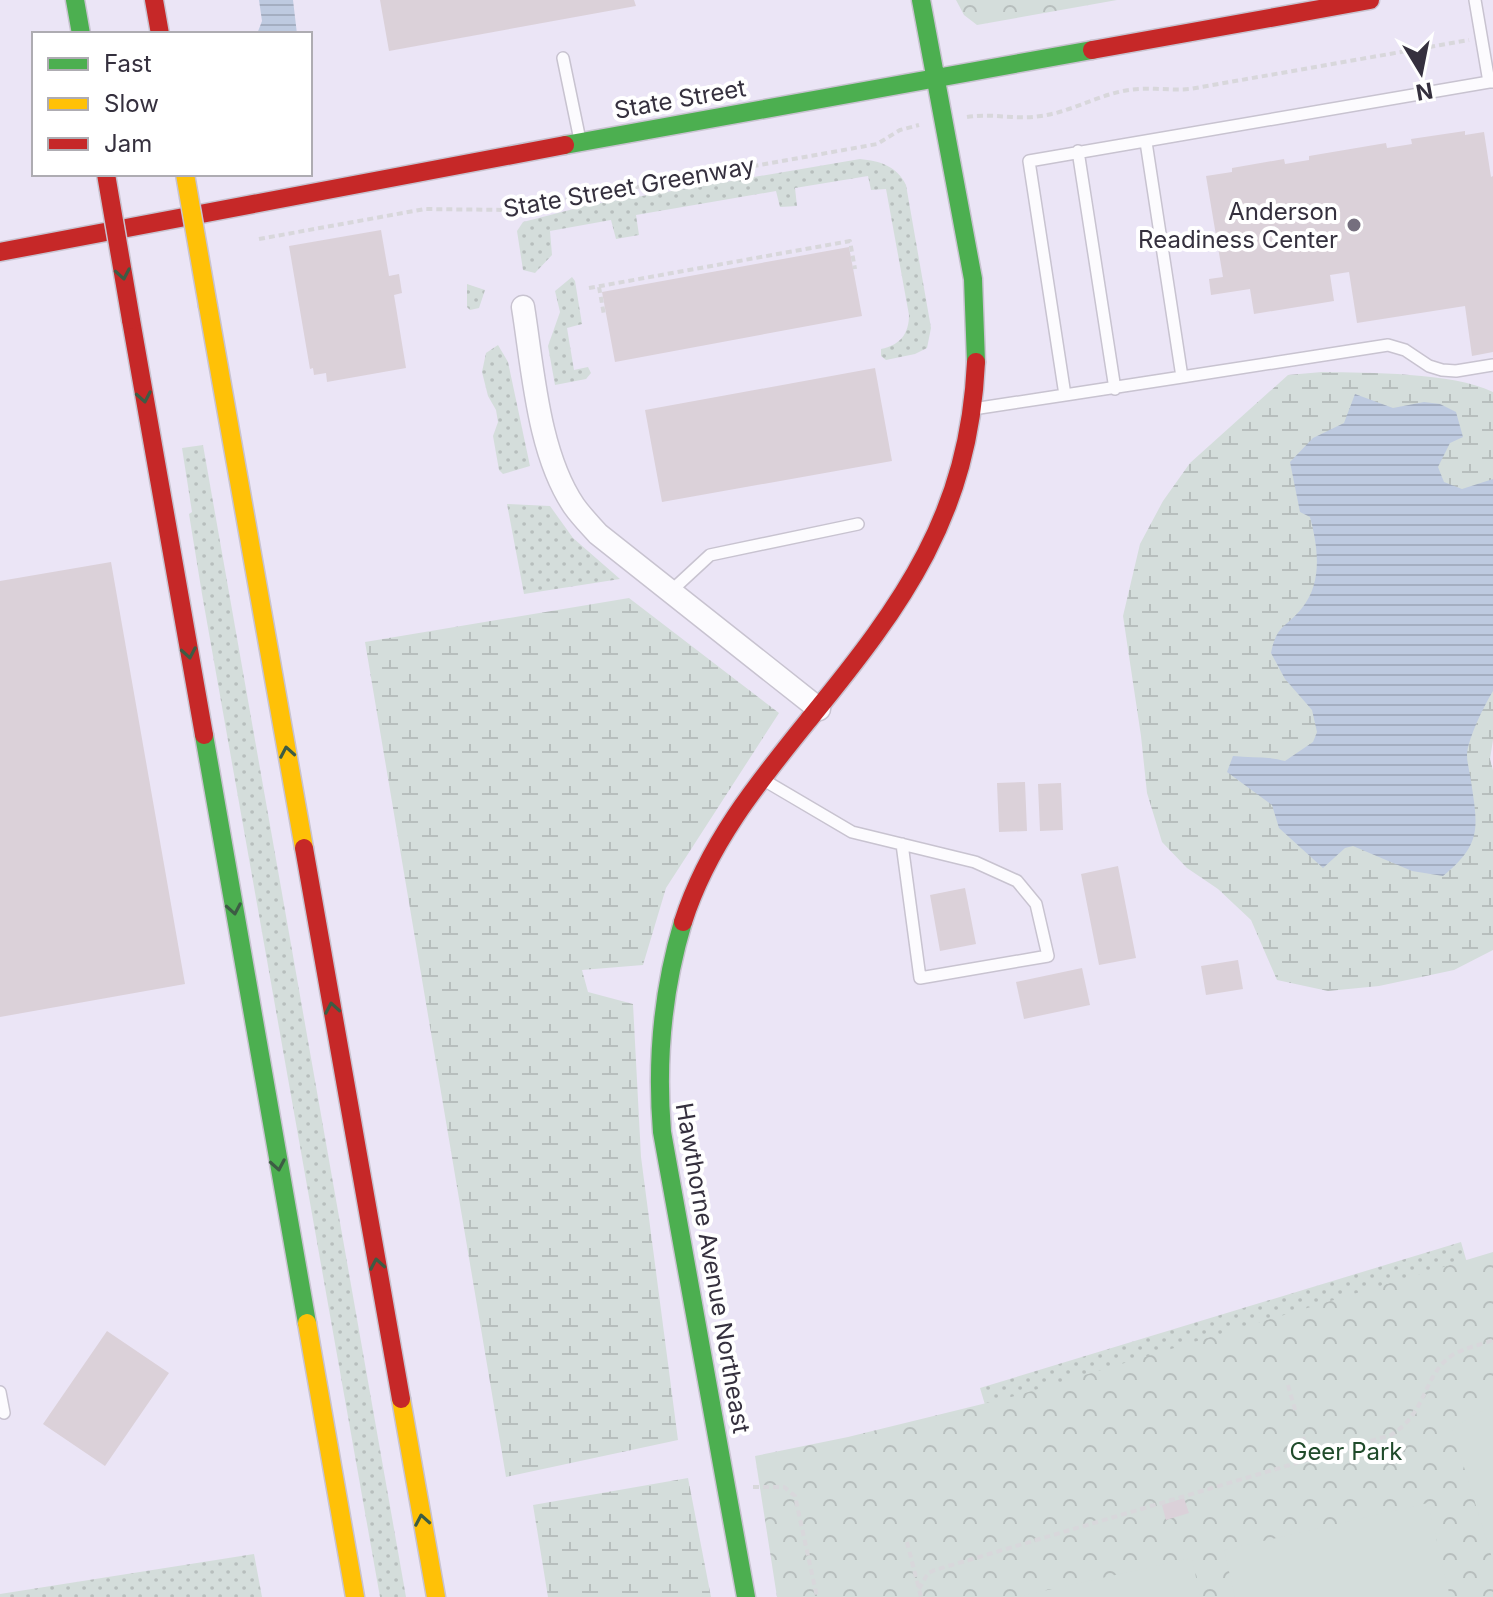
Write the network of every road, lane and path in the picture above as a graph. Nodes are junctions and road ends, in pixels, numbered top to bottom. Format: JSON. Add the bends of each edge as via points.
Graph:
{"nodes":[{"id":1,"x":75,"y":0,"type":"edge"},
{"id":2,"x":154,"y":0,"type":"edge"},
{"id":3,"x":921,"y":0,"type":"edge"},
{"id":4,"x":1370,"y":0,"type":"edge"},
{"id":5,"x":1475,"y":0,"type":"edge"},
{"id":6,"x":81,"y":32,"type":"edge"},
{"id":7,"x":160,"y":32,"type":"edge"},
{"id":8,"x":1482,"y":37,"type":"junction"},
{"id":9,"x":563,"y":58,"type":"dead end"},
{"id":10,"x":935,"y":77,"type":"junction"},
{"id":11,"x":1491,"y":82,"type":"edge"},
{"id":12,"x":989,"y":114,"type":"dead end"},
{"id":13,"x":900,"y":130,"type":"dead end"},
{"id":14,"x":581,"y":142,"type":"junction"},
{"id":15,"x":1146,"y":142,"type":"junction"},
{"id":16,"x":1078,"y":151,"type":"junction"},
{"id":17,"x":106,"y":176,"type":"edge"},
{"id":18,"x":185,"y":176,"type":"edge"},
{"id":19,"x":259,"y":239,"type":"dead end"},
{"id":20,"x":0,"y":252,"type":"edge"},
{"id":21,"x":855,"y":269,"type":"dead end"},
{"id":22,"x":599,"y":287,"type":"junction"},
{"id":23,"x":589,"y":288,"type":"dead end"},
{"id":24,"x":523,"y":307,"type":"dead end"},
{"id":25,"x":604,"y":315,"type":"dead end"},
{"id":26,"x":1493,"y":365,"type":"edge"},
{"id":27,"x":1182,"y":377,"type":"junction"},
{"id":28,"x":1115,"y":389,"type":"junction"},
{"id":29,"x":1065,"y":395,"type":"junction"},
{"id":30,"x":972,"y":409,"type":"junction"},
{"id":31,"x":858,"y":524,"type":"dead end"},
{"id":32,"x":670,"y":592,"type":"junction"},
{"id":33,"x":819,"y":709,"type":"junction"},
{"id":34,"x":762,"y":779,"type":"junction"},
{"id":35,"x":902,"y":844,"type":"junction"},
{"id":36,"x":1493,"y":1340,"type":"edge"},
{"id":37,"x":1288,"y":1385,"type":"dead end"},
{"id":38,"x":0,"y":1392,"type":"edge"},
{"id":39,"x":4,"y":1413,"type":"dead end"},
{"id":40,"x":1296,"y":1413,"type":"dead end"},
{"id":41,"x":1303,"y":1437,"type":"dead end"},
{"id":42,"x":1310,"y":1460,"type":"junction"},
{"id":43,"x":729,"y":1491,"type":"junction"},
{"id":44,"x":907,"y":1542,"type":"dead end"},
{"id":45,"x":919,"y":1589,"type":"junction"},
{"id":46,"x":355,"y":1597,"type":"edge"},
{"id":47,"x":436,"y":1597,"type":"edge"},
{"id":48,"x":746,"y":1597,"type":"edge"},
{"id":49,"x":817,"y":1597,"type":"edge"},
{"id":50,"x":921,"y":1597,"type":"edge"}],
"edges":[{"from":1,"to":6,"type":"main road"},
{"from":2,"to":7,"type":"main road"},
{"from":3,"to":10,"type":"main road","name":"Hawthorne Avenue Northeast"},
{"from":4,"to":10,"type":"main road","name":"State Street"},
{"from":5,"to":8,"type":"lane"},
{"from":8,"to":11,"type":"lane"},
{"from":8,"to":12,"type":"path","via":[[1190,89],[1124,91],[1041,116]]},
{"from":9,"to":14,"type":"lane"},
{"from":10,"to":14,"type":"main road","name":"State Street"},
{"from":10,"to":30,"type":"main road","name":"Hawthorne Avenue Northeast","via":[[973,279],[978,349]]},
{"from":11,"to":15,"type":"lane"},
{"from":13,"to":19,"type":"path","name":"State Street Greenway","via":[[877,144],[508,210],[425,209]]},
{"from":14,"to":20,"type":"main road","name":"State Street"},
{"from":15,"to":16,"type":"lane"},
{"from":15,"to":27,"type":"lane"},
{"from":16,"to":28,"type":"lane"},
{"from":16,"to":29,"type":"lane","via":[[1029,161]]},
{"from":17,"to":46,"type":"main road","one_way":true,"bridge":true},
{"from":47,"to":18,"type":"main road","one_way":true,"bridge":true},
{"from":21,"to":22,"type":"path","via":[[850,241]]},
{"from":22,"to":23,"type":"path"},
{"from":22,"to":25,"type":"path"},
{"from":24,"to":32,"type":"street","via":[[545,434],[559,478],[598,534]]},
{"from":26,"to":27,"type":"lane","via":[[1442,370],[1388,345]]},
{"from":27,"to":28,"type":"lane"},
{"from":28,"to":29,"type":"lane"},
{"from":29,"to":30,"type":"lane"},
{"from":30,"to":33,"type":"main road","name":"Hawthorne Avenue Northeast","via":[[953,497],[927,556]]},
{"from":31,"to":32,"type":"lane","via":[[710,555]]},
{"from":32,"to":33,"type":"street"},
{"from":33,"to":34,"type":"main road","name":"Hawthorne Avenue Northeast"},
{"from":34,"to":35,"type":"lane","via":[[852,832]]},
{"from":34,"to":43,"type":"main road","name":"Hawthorne Avenue Northeast","via":[[720,838],[697,883],[666,982],[659,1045],[662,1132]]},
{"from":35,"to":35,"type":"lane","via":[[975,862],[1017,881],[1036,904],[1048,956],[920,978]]},
{"from":36,"to":42,"type":"path","via":[[1445,1361],[1415,1414],[1401,1428],[1374,1442]]},
{"from":37,"to":40,"type":"path"},
{"from":38,"to":39,"type":"lane"},
{"from":41,"to":42,"type":"path"},
{"from":42,"to":45,"type":"path","via":[[935,1570]]},
{"from":43,"to":48,"type":"main road","name":"Hawthorne Avenue Northeast"},
{"from":43,"to":49,"type":"path","via":[[776,1485],[790,1490],[798,1503]]},
{"from":44,"to":45,"type":"path"},
{"from":45,"to":50,"type":"path"}]}
